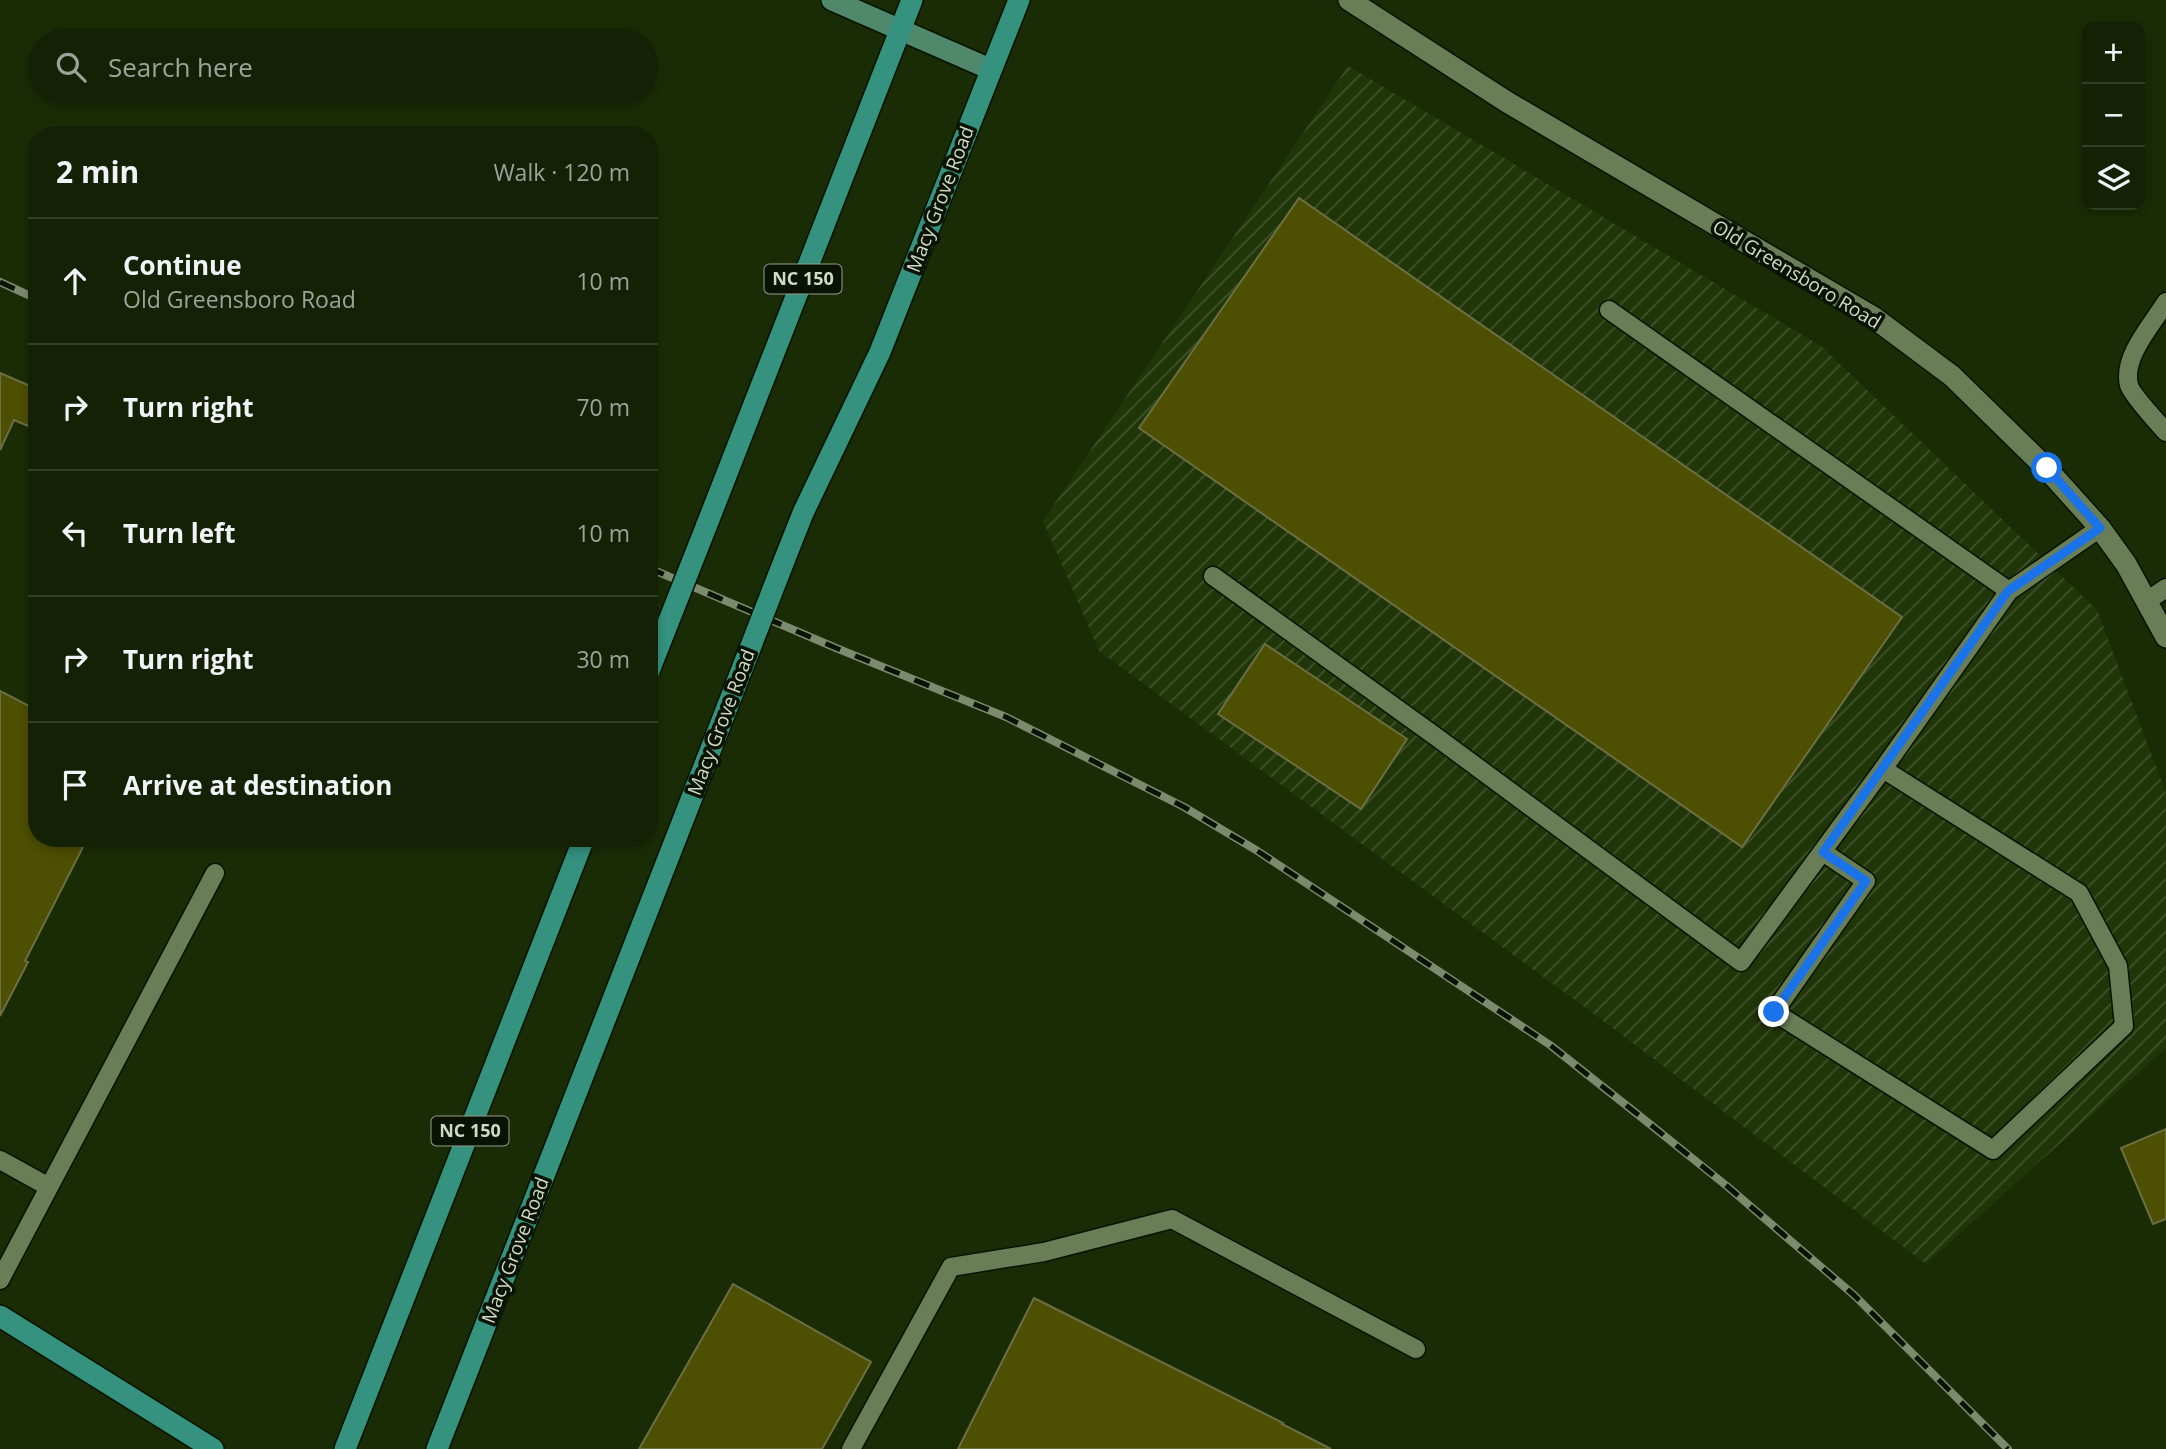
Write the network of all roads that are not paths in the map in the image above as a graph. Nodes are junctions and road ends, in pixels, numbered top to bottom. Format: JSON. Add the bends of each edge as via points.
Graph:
{"nodes":[{"id":1,"x":832,"y":0,"type":"edge"},
{"id":2,"x":912,"y":0,"type":"edge"},
{"id":3,"x":1018,"y":0,"type":"edge"},
{"id":4,"x":1349,"y":0,"type":"edge"},
{"id":5,"x":900,"y":30,"type":"junction"},
{"id":6,"x":990,"y":69,"type":"junction"},
{"id":7,"x":2166,"y":302,"type":"edge"},
{"id":8,"x":1609,"y":310,"type":"dead end"},
{"id":9,"x":2166,"y":432,"type":"edge"},
{"id":10,"x":2100,"y":528,"type":"junction"},
{"id":11,"x":1213,"y":576,"type":"dead end"},
{"id":12,"x":2166,"y":588,"type":"edge"},
{"id":13,"x":2008,"y":591,"type":"junction"},
{"id":14,"x":2147,"y":601,"type":"junction"},
{"id":15,"x":2166,"y":637,"type":"edge"},
{"id":16,"x":658,"y":648,"type":"edge"},
{"id":17,"x":1883,"y":769,"type":"junction"},
{"id":18,"x":580,"y":847,"type":"edge"},
{"id":19,"x":1823,"y":852,"type":"junction"},
{"id":20,"x":215,"y":873,"type":"dead end"},
{"id":21,"x":0,"y":1160,"type":"edge"},
{"id":22,"x":49,"y":1187,"type":"junction"},
{"id":23,"x":0,"y":1280,"type":"edge"},
{"id":24,"x":0,"y":1316,"type":"edge"},
{"id":25,"x":1416,"y":1349,"type":"dead end"},
{"id":26,"x":213,"y":1449,"type":"edge"},
{"id":27,"x":345,"y":1449,"type":"edge"},
{"id":28,"x":438,"y":1449,"type":"edge"},
{"id":29,"x":851,"y":1449,"type":"edge"}],
"edges":[{"from":1,"to":5,"type":"street"},
{"from":2,"to":5,"type":"main road","number":"NC 150"},
{"from":3,"to":6,"type":"main road","name":"Macy Grove Road"},
{"from":4,"to":10,"type":"street","name":"Old Greensboro Road","via":[[1507,102],[1873,317],[1952,376],[2047,468]]},
{"from":5,"to":6,"type":"street"},
{"from":5,"to":16,"type":"main road","number":"NC 150","bridge":true},
{"from":6,"to":28,"type":"main road","name":"Macy Grove Road","bridge":true,"via":[[880,352],[803,513]]},
{"from":7,"to":9,"type":"lane","via":[[2135,352],[2129,387]]},
{"from":8,"to":13,"type":"lane"},
{"from":10,"to":13,"type":"lane"},
{"from":10,"to":14,"type":"street","name":"Old Greensboro Road"},
{"from":11,"to":19,"type":"lane","via":[[1741,962]]},
{"from":12,"to":14,"type":"lane"},
{"from":13,"to":17,"type":"lane"},
{"from":14,"to":15,"type":"street","name":"Old Greensboro Road"},
{"from":17,"to":19,"type":"lane"},
{"from":17,"to":19,"type":"lane","via":[[2079,893],[2118,966],[2124,1026],[1993,1150],[1774,1012],[1866,881]]},
{"from":18,"to":27,"type":"main road","number":"NC 150"},
{"from":20,"to":22,"type":"lane"},
{"from":21,"to":22,"type":"lane"},
{"from":22,"to":23,"type":"lane"},
{"from":24,"to":26,"type":"main road"},
{"from":25,"to":29,"type":"lane","via":[[1172,1219],[1044,1252],[951,1267]]}]}
